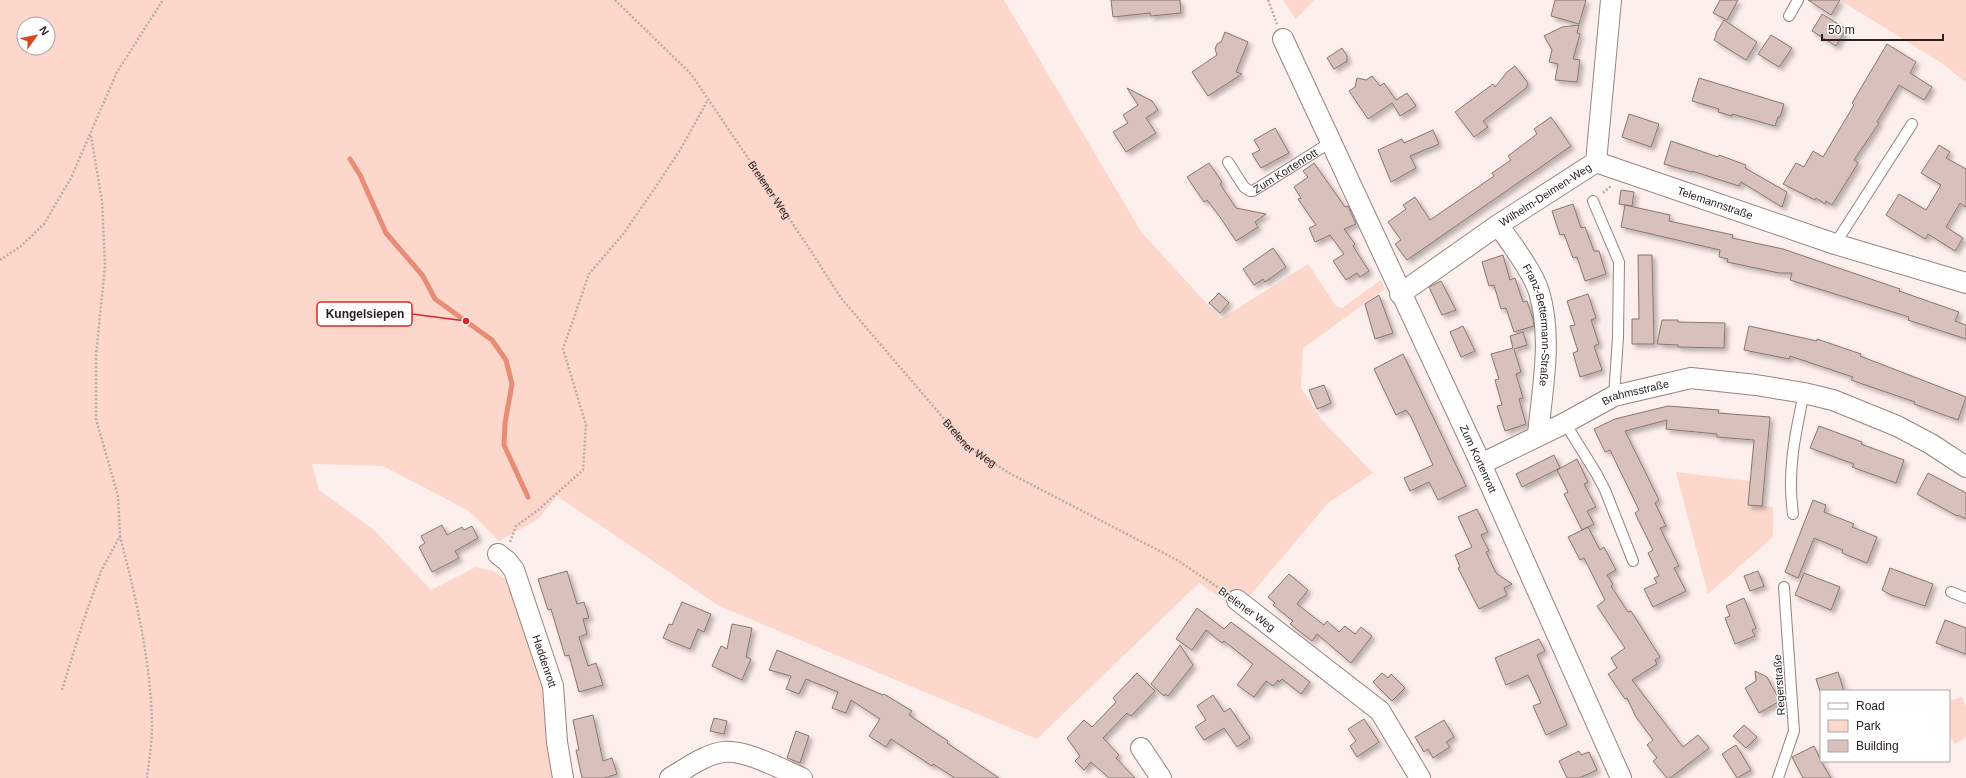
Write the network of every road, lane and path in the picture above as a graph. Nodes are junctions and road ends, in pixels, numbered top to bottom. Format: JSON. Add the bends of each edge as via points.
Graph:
{"nodes":[{"id":1,"x":163,"y":0,"type":"edge"},
{"id":2,"x":615,"y":0,"type":"edge"},
{"id":3,"x":1268,"y":0,"type":"edge"},
{"id":4,"x":1611,"y":0,"type":"edge"},
{"id":5,"x":1798,"y":0,"type":"edge"},
{"id":6,"x":1789,"y":16,"type":"dead end"},
{"id":7,"x":1283,"y":39,"type":"joint"},
{"id":8,"x":708,"y":100,"type":"junction"},
{"id":9,"x":1912,"y":124,"type":"dead end"},
{"id":10,"x":91,"y":136,"type":"junction"},
{"id":11,"x":1331,"y":142,"type":"junction"},
{"id":12,"x":1228,"y":162,"type":"dead end"},
{"id":13,"x":1596,"y":162,"type":"junction"},
{"id":14,"x":1593,"y":200,"type":"dead end"},
{"id":15,"x":1498,"y":225,"type":"junction"},
{"id":16,"x":1835,"y":244,"type":"junction"},
{"id":17,"x":0,"y":260,"type":"edge"},
{"id":18,"x":1966,"y":284,"type":"edge"},
{"id":19,"x":1400,"y":294,"type":"junction"},
{"id":20,"x":1804,"y":392,"type":"junction"},
{"id":21,"x":1614,"y":396,"type":"junction"},
{"id":22,"x":1565,"y":423,"type":"junction"},
{"id":23,"x":1538,"y":435,"type":"junction"},
{"id":24,"x":1481,"y":464,"type":"junction"},
{"id":25,"x":1966,"y":467,"type":"edge"},
{"id":26,"x":1793,"y":514,"type":"dead end"},
{"id":27,"x":120,"y":536,"type":"junction"},
{"id":28,"x":502,"y":557,"type":"joint"},
{"id":29,"x":1633,"y":561,"type":"dead end"},
{"id":30,"x":1784,"y":587,"type":"dead end"},
{"id":31,"x":1951,"y":592,"type":"dead end"},
{"id":32,"x":1966,"y":598,"type":"edge"},
{"id":33,"x":1237,"y":600,"type":"joint"},
{"id":34,"x":62,"y":690,"type":"dead end"},
{"id":35,"x":1141,"y":748,"type":"dead end"},
{"id":36,"x":147,"y":778,"type":"edge"},
{"id":37,"x":563,"y":778,"type":"edge"},
{"id":38,"x":670,"y":778,"type":"edge"},
{"id":39,"x":802,"y":778,"type":"edge"},
{"id":40,"x":1161,"y":778,"type":"edge"},
{"id":41,"x":1420,"y":778,"type":"edge"},
{"id":42,"x":1621,"y":778,"type":"edge"},
{"id":43,"x":1778,"y":778,"type":"edge"}],
"edges":[{"from":1,"to":10,"type":"path","via":[[117,72]]},
{"from":2,"to":8,"type":"path","name":"Brelener Weg","via":[[691,74]]},
{"from":3,"to":7,"type":"path"},
{"from":4,"to":13,"type":"street","name":"Wilhelm-Deimen-Weg"},
{"from":5,"to":6,"type":"lane"},
{"from":7,"to":11,"type":"street","name":"Zum Kortenrott"},
{"from":8,"to":28,"type":"path","via":[[680,150],[624,233],[589,274],[563,349],[586,425],[583,470],[516,526]]},
{"from":8,"to":33,"type":"path","name":"Brelener Weg","via":[[841,298],[968,447],[1011,474],[1177,560]]},
{"from":9,"to":16,"type":"lane"},
{"from":10,"to":17,"type":"path","via":[[71,178],[44,224],[21,246]]},
{"from":10,"to":27,"type":"path","via":[[102,201],[105,266],[96,355],[96,419],[118,496]]},
{"from":11,"to":12,"type":"lane","name":"Zum Kortenrott","via":[[1253,191],[1244,187]]},
{"from":11,"to":19,"type":"street","name":"Zum Kortenrott"},
{"from":13,"to":15,"type":"street","name":"Wilhelm-Deimen-Weg"},
{"from":13,"to":16,"type":"street","name":"Telemannstraße"},
{"from":14,"to":21,"type":"lane","via":[[1619,262]]},
{"from":15,"to":19,"type":"street","name":"Wilhelm-Deimen-Weg"},
{"from":15,"to":23,"type":"street","name":"Franz-Bettermann-Straße","via":[[1518,252],[1539,292],[1544,318],[1546,341]]},
{"from":16,"to":18,"type":"street","name":"Telemannstraße"},
{"from":19,"to":24,"type":"street","name":"Zum Kortenrott"},
{"from":20,"to":21,"type":"street","name":"Brahmsstraße","via":[[1690,378]]},
{"from":20,"to":25,"type":"street","name":"Brahmsstraße","via":[[1833,400],[1897,426]]},
{"from":20,"to":26,"type":"lane","via":[[1794,438],[1790,489]]},
{"from":21,"to":22,"type":"street","name":"Brahmsstraße"},
{"from":22,"to":23,"type":"street","name":"Brahmsstraße"},
{"from":22,"to":29,"type":"lane","via":[[1605,490]]},
{"from":23,"to":24,"type":"street","name":"Brahmsstraße"},
{"from":24,"to":42,"type":"street","name":"Zum Kortenrott"},
{"from":27,"to":34,"type":"path","via":[[101,571]]},
{"from":27,"to":36,"type":"path","via":[[141,624],[151,699],[152,728]]},
{"from":28,"to":37,"type":"street","name":"Haddenrott","via":[[514,570],[553,686],[557,742]]},
{"from":30,"to":43,"type":"lane","name":"Regerstraße","via":[[1794,731]]},
{"from":31,"to":32,"type":"lane"},
{"from":33,"to":41,"type":"street","name":"Brelener Weg","via":[[1380,711]]},
{"from":35,"to":40,"type":"street"},
{"from":38,"to":39,"type":"street","via":[[706,757],[723,752],[747,755]]}]}
